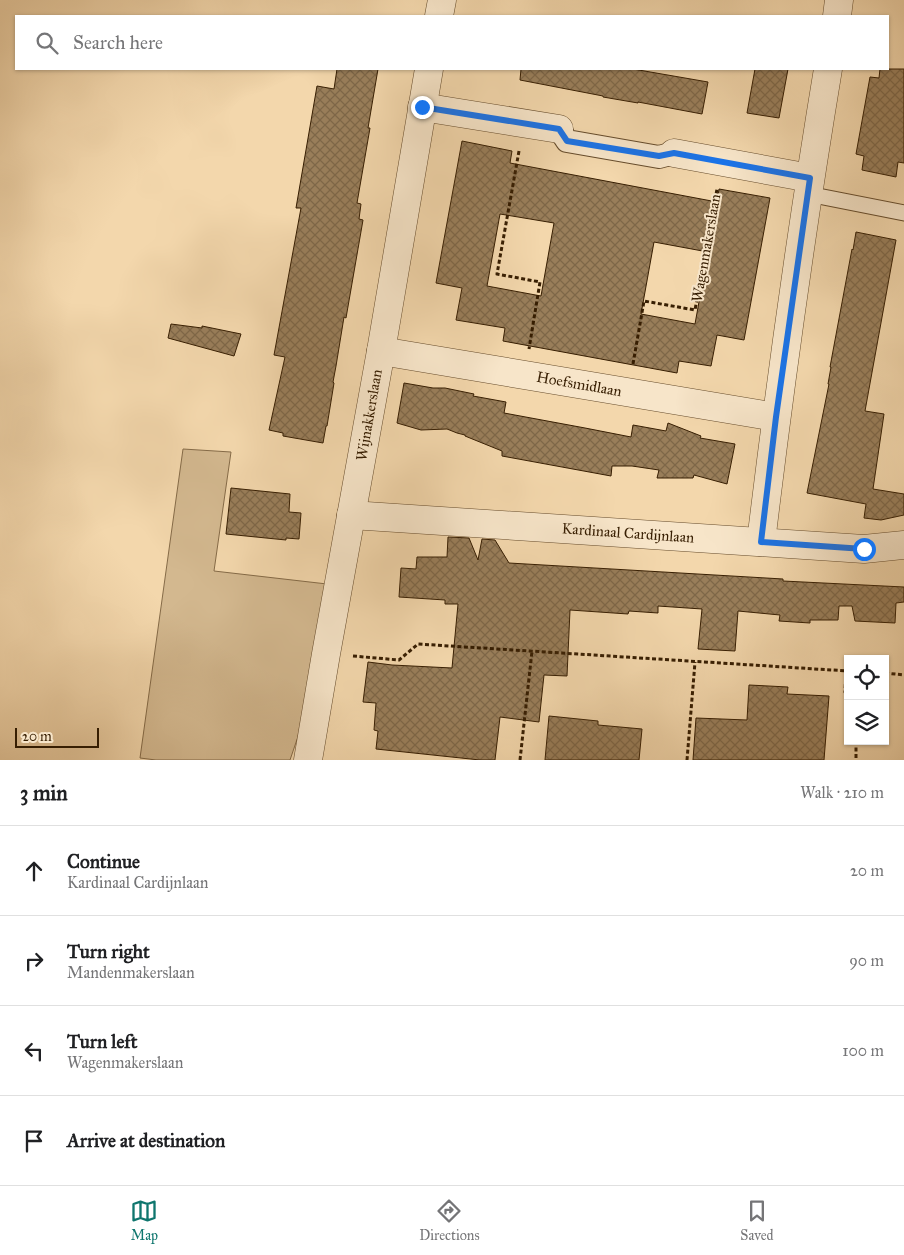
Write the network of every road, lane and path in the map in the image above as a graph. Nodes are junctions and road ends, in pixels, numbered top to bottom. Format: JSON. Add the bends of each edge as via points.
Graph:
{"nodes":[{"id":1,"x":442,"y":0,"type":"edge"},
{"id":2,"x":839,"y":0,"type":"edge"},
{"id":3,"x":439,"y":15,"type":"edge"},
{"id":4,"x":837,"y":15,"type":"edge"},
{"id":5,"x":429,"y":70,"type":"edge"},
{"id":6,"x":828,"y":70,"type":"edge"},
{"id":7,"x":422,"y":107,"type":"junction"},
{"id":8,"x":524,"y":124,"type":"junction"},
{"id":9,"x":559,"y":129,"type":"joint"},
{"id":10,"x":674,"y":153,"type":"joint"},
{"id":11,"x":722,"y":162,"type":"junction"},
{"id":12,"x":809,"y":186,"type":"junction"},
{"id":13,"x":904,"y":213,"type":"edge"},
{"id":14,"x":381,"y":350,"type":"junction"},
{"id":15,"x":524,"y":375,"type":"junction"},
{"id":16,"x":628,"y":392,"type":"junction"},
{"id":17,"x":776,"y":417,"type":"junction"},
{"id":18,"x":351,"y":515,"type":"junction"},
{"id":19,"x":761,"y":542,"type":"junction"},
{"id":20,"x":904,"y":545,"type":"edge"},
{"id":21,"x":532,"y":652,"type":"junction"},
{"id":22,"x":326,"y":654,"type":"junction"},
{"id":23,"x":695,"y":662,"type":"junction"},
{"id":24,"x":844,"y":671,"type":"edge"},
{"id":25,"x":889,"y":673,"type":"edge"},
{"id":26,"x":904,"y":675,"type":"edge"},
{"id":27,"x":856,"y":745,"type":"edge"},
{"id":28,"x":308,"y":760,"type":"edge"},
{"id":29,"x":520,"y":760,"type":"edge"},
{"id":30,"x":687,"y":760,"type":"edge"},
{"id":31,"x":856,"y":760,"type":"edge"}],
"edges":[{"from":1,"to":3,"type":"street"},
{"from":2,"to":4,"type":"street"},
{"from":5,"to":7,"type":"street","name":"Wijnakkerslaan"},
{"from":6,"to":12,"type":"street"},
{"from":7,"to":8,"type":"street"},
{"from":7,"to":14,"type":"street","name":"Wijnakkerslaan"},
{"from":8,"to":9,"type":"street"},
{"from":8,"to":15,"type":"path","via":[[496,274],[540,282]]},
{"from":9,"to":10,"type":"street","via":[[567,141],[659,156]]},
{"from":10,"to":11,"type":"street"},
{"from":11,"to":12,"type":"street"},
{"from":11,"to":16,"type":"path","name":"Wagenmakerslaan","via":[[695,310],[644,300]]},
{"from":12,"to":13,"type":"lane"},
{"from":12,"to":17,"type":"street"},
{"from":14,"to":15,"type":"street","name":"Hoefsmidlaan"},
{"from":14,"to":18,"type":"street","name":"Wijnakkerslaan"},
{"from":15,"to":16,"type":"street","name":"Hoefsmidlaan"},
{"from":16,"to":17,"type":"street","name":"Hoefsmidlaan"},
{"from":17,"to":19,"type":"street"},
{"from":18,"to":19,"type":"street","name":"Kardinaal Cardijnlaan"},
{"from":18,"to":22,"type":"street","name":"Wijnakkerslaan"},
{"from":19,"to":20,"type":"street","name":"Kardinaal Cardijnlaan","via":[[864,549]]},
{"from":21,"to":22,"type":"path","via":[[418,644],[399,660]]},
{"from":21,"to":23,"type":"path"},
{"from":21,"to":29,"type":"path"},
{"from":22,"to":28,"type":"street","name":"Wijnakkerslaan"},
{"from":23,"to":24,"type":"path"},
{"from":23,"to":30,"type":"path"},
{"from":25,"to":26,"type":"path"},
{"from":27,"to":31,"type":"path"}]}
